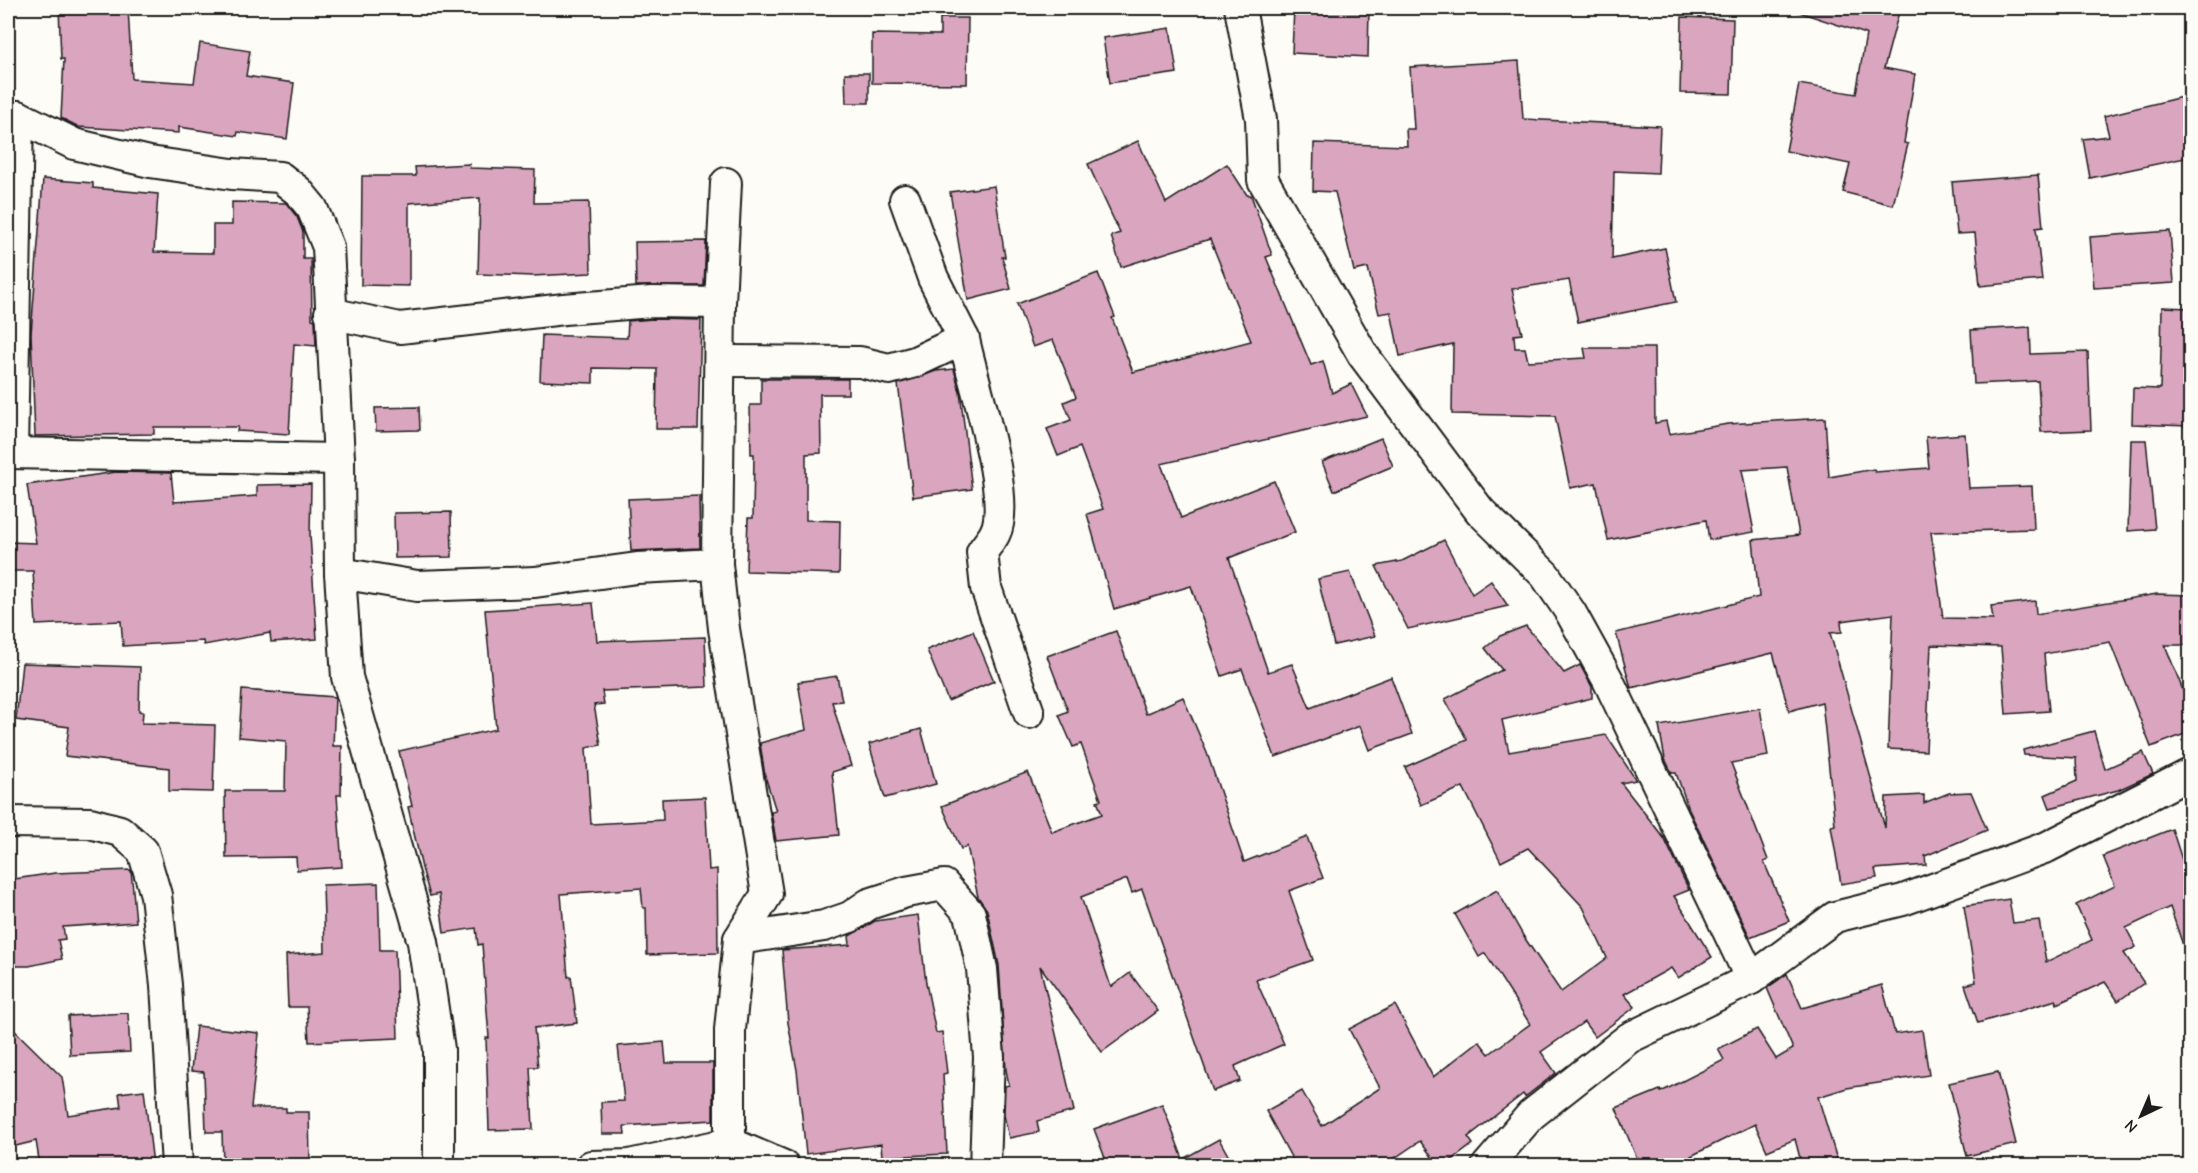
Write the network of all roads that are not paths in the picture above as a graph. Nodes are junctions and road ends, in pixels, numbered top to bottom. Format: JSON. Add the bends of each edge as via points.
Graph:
{"nodes":[{"id":1,"x":1240,"y":8,"type":"edge"},
{"id":2,"x":13,"y":116,"type":"edge"},
{"id":3,"x":726,"y":183,"type":"dead end"},
{"id":4,"x":905,"y":200,"type":"dead end"},
{"id":5,"x":720,"y":303,"type":"junction"},
{"id":6,"x":330,"y":313,"type":"junction"},
{"id":7,"x":964,"y":339,"type":"junction"},
{"id":8,"x":721,"y":361,"type":"junction"},
{"id":9,"x":10,"y":453,"type":"edge"},
{"id":10,"x":339,"y":459,"type":"junction"},
{"id":11,"x":717,"y":564,"type":"junction"},
{"id":12,"x":340,"y":573,"type":"junction"},
{"id":13,"x":1029,"y":713,"type":"dead end"},
{"id":14,"x":2190,"y":774,"type":"edge"},
{"id":15,"x":8,"y":822,"type":"edge"},
{"id":16,"x":740,"y":939,"type":"junction"},
{"id":17,"x":1751,"y":980,"type":"junction"},
{"id":18,"x":730,"y":1143,"type":"junction"},
{"id":19,"x":177,"y":1166,"type":"edge"},
{"id":20,"x":439,"y":1166,"type":"edge"},
{"id":21,"x":591,"y":1166,"type":"edge"},
{"id":22,"x":784,"y":1166,"type":"edge"},
{"id":23,"x":985,"y":1166,"type":"edge"},
{"id":24,"x":1487,"y":1166,"type":"edge"}],
"edges":[{"from":1,"to":17,"type":"street","via":[[1261,118],[1263,180],[1364,355],[1480,510],[1545,575],[1571,614],[1608,680]]},
{"from":2,"to":6,"type":"street","via":[[74,144],[150,162],[280,177],[312,208],[328,247]]},
{"from":2,"to":9,"type":"street"},
{"from":3,"to":5,"type":"street"},
{"from":4,"to":7,"type":"street","via":[[933,278]]},
{"from":5,"to":6,"type":"street","via":[[641,303],[400,328]]},
{"from":5,"to":8,"type":"street"},
{"from":6,"to":10,"type":"street"},
{"from":7,"to":8,"type":"street","via":[[915,362],[889,369],[860,362]]},
{"from":7,"to":13,"type":"street","via":[[992,446],[999,510],[995,533],[982,552],[986,588]]},
{"from":8,"to":11,"type":"street"},
{"from":9,"to":10,"type":"street"},
{"from":10,"to":12,"type":"street"},
{"from":11,"to":12,"type":"street","via":[[637,568],[535,582],[417,586]]},
{"from":11,"to":16,"type":"street","via":[[767,894]]},
{"from":12,"to":20,"type":"street","via":[[347,677],[423,942],[439,1049]]},
{"from":14,"to":17,"type":"street","via":[[2047,847],[1903,900],[1835,917]]},
{"from":15,"to":19,"type":"street","via":[[90,823],[120,831],[143,851],[156,894],[165,974]]},
{"from":16,"to":18,"type":"street","via":[[730,1030]]},
{"from":16,"to":23,"type":"street","via":[[824,926],[850,917],[868,904],[945,885],[970,914],[982,969],[989,1057]]},
{"from":17,"to":24,"type":"street","via":[[1629,1038],[1531,1115]]},
{"from":18,"to":21,"type":"street","via":[[628,1165]]},
{"from":18,"to":22,"type":"street"}]}
